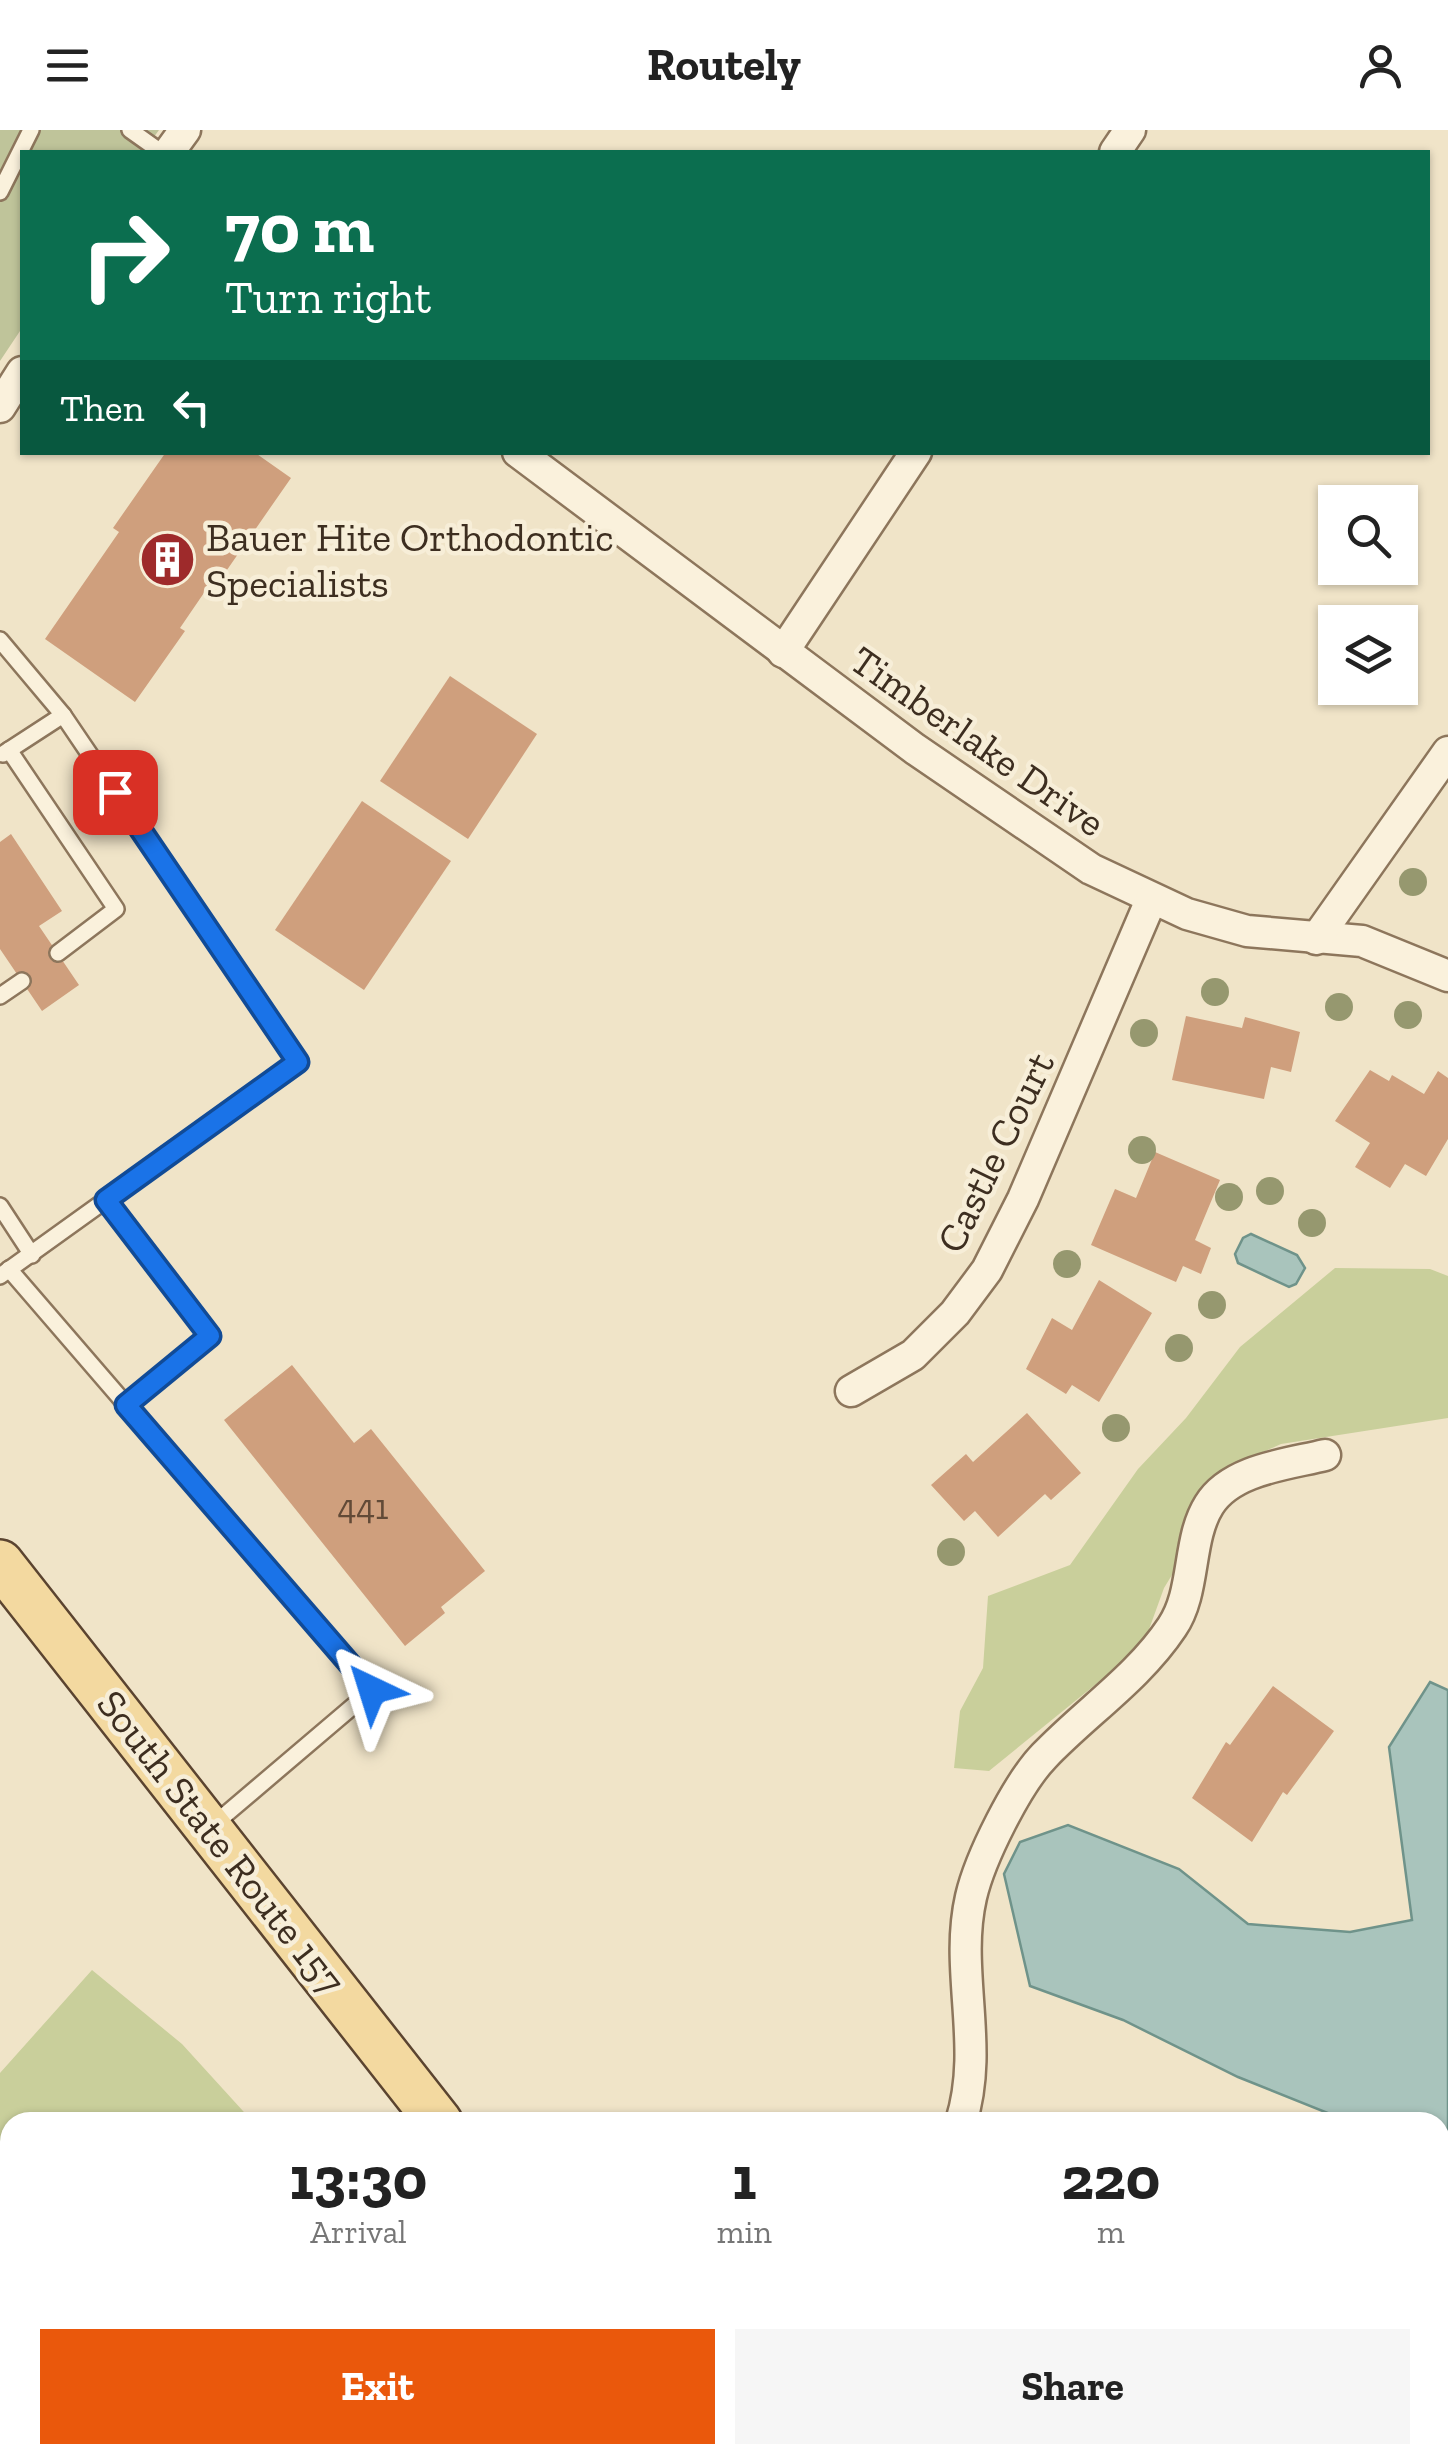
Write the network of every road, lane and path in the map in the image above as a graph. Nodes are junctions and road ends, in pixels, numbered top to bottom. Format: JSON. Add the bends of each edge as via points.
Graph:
{"nodes":[{"id":1,"x":130,"y":130,"type":"edge"},
{"id":2,"x":185,"y":130,"type":"edge"},
{"id":3,"x":162,"y":150,"type":"edge"},
{"id":4,"x":167,"y":150,"type":"edge"},
{"id":5,"x":20,"y":152,"type":"edge"},
{"id":6,"x":0,"y":192,"type":"edge"},
{"id":7,"x":20,"y":375,"type":"edge"},
{"id":8,"x":0,"y":407,"type":"edge"},
{"id":9,"x":522,"y":455,"type":"edge"},
{"id":10,"x":914,"y":455,"type":"edge"},
{"id":11,"x":0,"y":640,"type":"edge"},
{"id":12,"x":783,"y":652,"type":"junction"},
{"id":13,"x":63,"y":716,"type":"junction"},
{"id":14,"x":1448,"y":752,"type":"edge"},
{"id":15,"x":4,"y":753,"type":"edge"},
{"id":16,"x":1151,"y":900,"type":"junction"},
{"id":17,"x":1316,"y":939,"type":"junction"},
{"id":18,"x":58,"y":953,"type":"dead end"},
{"id":19,"x":1448,"y":976,"type":"edge"},
{"id":20,"x":22,"y":981,"type":"dead end"},
{"id":21,"x":0,"y":996,"type":"edge"},
{"id":22,"x":106,"y":1200,"type":"junction"},
{"id":23,"x":0,"y":1206,"type":"edge"},
{"id":24,"x":32,"y":1254,"type":"junction"},
{"id":25,"x":4,"y":1272,"type":"edge"},
{"id":26,"x":851,"y":1391,"type":"dead end"},
{"id":27,"x":126,"y":1405,"type":"junction"},
{"id":28,"x":1325,"y":1455,"type":"dead end"},
{"id":29,"x":0,"y":1563,"type":"edge"},
{"id":30,"x":211,"y":1828,"type":"junction"},
{"id":31,"x":431,"y":2112,"type":"edge"},
{"id":32,"x":964,"y":2112,"type":"edge"}],
"edges":[{"from":1,"to":3,"type":"lane"},
{"from":2,"to":4,"type":"street"},
{"from":5,"to":6,"type":"lane"},
{"from":7,"to":8,"type":"street"},
{"from":9,"to":12,"type":"street","name":"Timberlake Drive"},
{"from":10,"to":12,"type":"street"},
{"from":11,"to":13,"type":"lane"},
{"from":12,"to":16,"type":"street","name":"Timberlake Drive","via":[[1091,870]]},
{"from":13,"to":15,"type":"lane"},
{"from":13,"to":22,"type":"lane","via":[[298,1062]]},
{"from":14,"to":17,"type":"street"},
{"from":15,"to":18,"type":"lane","via":[[116,909]]},
{"from":16,"to":17,"type":"street","name":"Timberlake Drive","via":[[1247,931]]},
{"from":16,"to":26,"type":"street","name":"Castle Court","via":[[987,1270],[913,1355]]},
{"from":17,"to":19,"type":"street","name":"Timberlake Drive","via":[[1362,940]]},
{"from":20,"to":21,"type":"lane"},
{"from":22,"to":24,"type":"lane"},
{"from":22,"to":27,"type":"lane","via":[[210,1336]]},
{"from":23,"to":24,"type":"lane"},
{"from":24,"to":25,"type":"lane"},
{"from":25,"to":27,"type":"lane"},
{"from":27,"to":30,"type":"lane","via":[[372,1690]]},
{"from":28,"to":32,"type":"street","via":[[1256,1472],[1210,1504],[1175,1622],[1147,1662],[1041,1759],[1019,1792],[971,1896],[973,2054]]},
{"from":29,"to":30,"type":"main road","name":"South State Route 157"},
{"from":30,"to":31,"type":"main road","name":"South State Route 157"}]}
